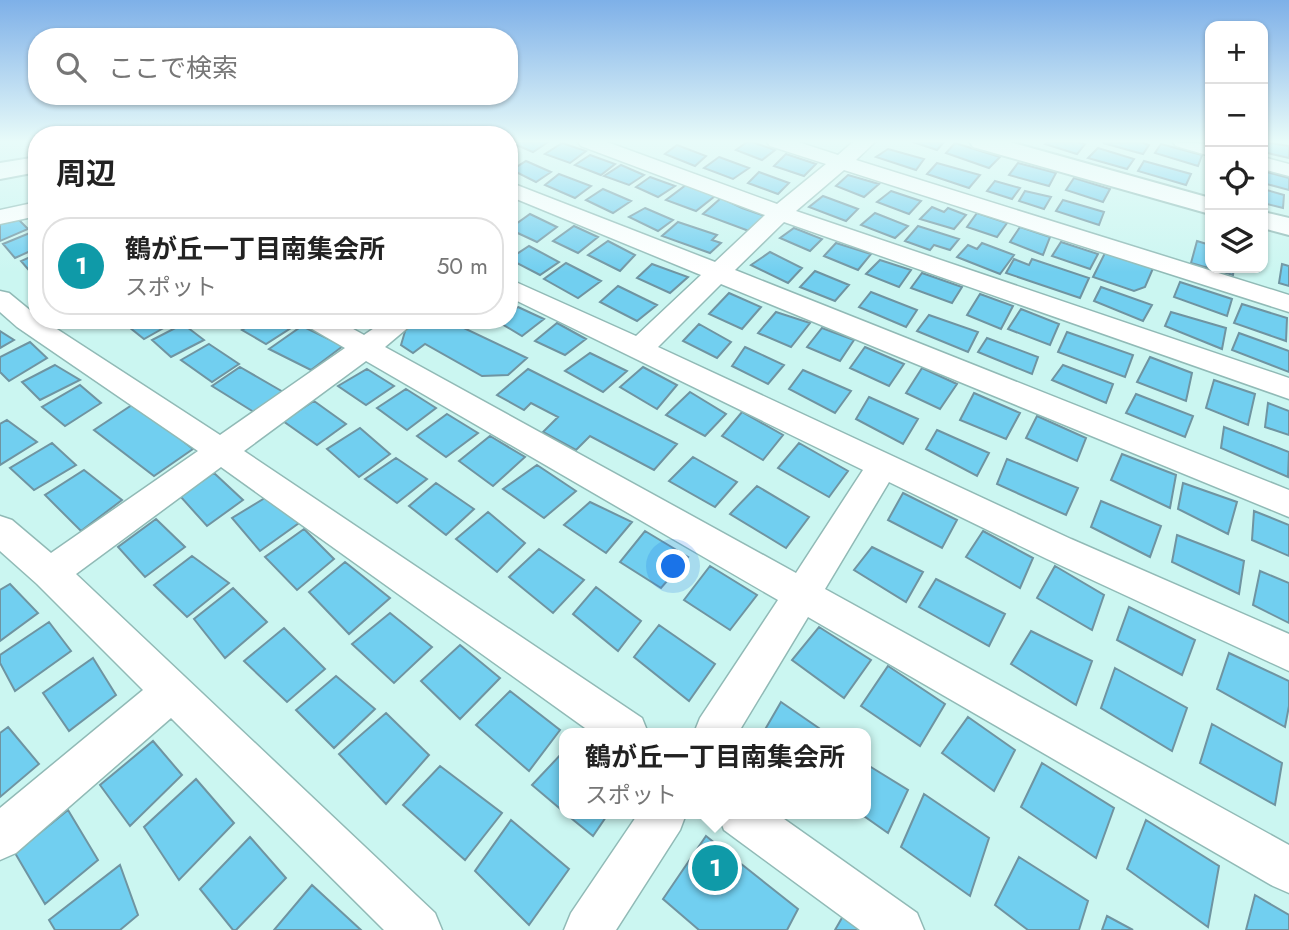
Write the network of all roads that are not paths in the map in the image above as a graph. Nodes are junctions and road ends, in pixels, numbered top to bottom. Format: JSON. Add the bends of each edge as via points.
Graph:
{"nodes":[{"id":1,"x":705,"y":185,"type":"edge"},
{"id":2,"x":813,"y":185,"type":"edge"},
{"id":3,"x":915,"y":185,"type":"edge"},
{"id":4,"x":1137,"y":185,"type":"edge"},
{"id":5,"x":518,"y":192,"type":"edge"},
{"id":6,"x":1205,"y":205,"type":"edge"},
{"id":7,"x":28,"y":211,"type":"edge"},
{"id":8,"x":780,"y":213,"type":"junction"},
{"id":9,"x":0,"y":217,"type":"edge"},
{"id":10,"x":1268,"y":221,"type":"edge"},
{"id":11,"x":1289,"y":227,"type":"edge"},
{"id":12,"x":716,"y":272,"type":"junction"},
{"id":13,"x":518,"y":291,"type":"edge"},
{"id":14,"x":0,"y":299,"type":"edge"},
{"id":15,"x":1289,"y":304,"type":"edge"},
{"id":16,"x":28,"y":322,"type":"edge"},
{"id":17,"x":38,"y":329,"type":"edge"},
{"id":18,"x":331,"y":329,"type":"edge"},
{"id":19,"x":391,"y":329,"type":"edge"},
{"id":20,"x":364,"y":348,"type":"junction"},
{"id":21,"x":639,"y":349,"type":"junction"},
{"id":22,"x":1289,"y":389,"type":"edge"},
{"id":23,"x":221,"y":451,"type":"junction"},
{"id":24,"x":883,"y":465,"type":"junction"},
{"id":25,"x":1289,"y":504,"type":"edge"},
{"id":26,"x":0,"y":530,"type":"edge"},
{"id":27,"x":50,"y":573,"type":"junction"},
{"id":28,"x":802,"y":593,"type":"junction"},
{"id":29,"x":1289,"y":653,"type":"edge"},
{"id":30,"x":171,"y":692,"type":"junction"},
{"id":31,"x":620,"y":728,"type":"edge"},
{"id":32,"x":719,"y":728,"type":"edge"},
{"id":33,"x":661,"y":819,"type":"edge"},
{"id":34,"x":747,"y":819,"type":"edge"},
{"id":35,"x":0,"y":836,"type":"edge"},
{"id":36,"x":1289,"y":870,"type":"edge"},
{"id":37,"x":418,"y":930,"type":"edge"},
{"id":38,"x":588,"y":930,"type":"edge"},
{"id":39,"x":901,"y":930,"type":"edge"}],
"edges":[{"from":1,"to":8,"type":"street"},
{"from":2,"to":8,"type":"street"},
{"from":3,"to":15,"type":"street"},
{"from":4,"to":6,"type":"street"},
{"from":5,"to":12,"type":"street"},
{"from":7,"to":9,"type":"street"},
{"from":8,"to":12,"type":"street"},
{"from":8,"to":22,"type":"street"},
{"from":10,"to":11,"type":"street"},
{"from":12,"to":21,"type":"street"},
{"from":12,"to":25,"type":"street"},
{"from":13,"to":21,"type":"street"},
{"from":14,"to":16,"type":"street"},
{"from":17,"to":23,"type":"street"},
{"from":18,"to":20,"type":"street"},
{"from":19,"to":20,"type":"street"},
{"from":20,"to":23,"type":"street"},
{"from":20,"to":28,"type":"street"},
{"from":21,"to":24,"type":"street"},
{"from":23,"to":27,"type":"street"},
{"from":23,"to":31,"type":"street"},
{"from":24,"to":28,"type":"street"},
{"from":24,"to":29,"type":"street"},
{"from":26,"to":27,"type":"street"},
{"from":27,"to":30,"type":"street"},
{"from":28,"to":32,"type":"street"},
{"from":28,"to":36,"type":"street"},
{"from":30,"to":35,"type":"street"},
{"from":30,"to":37,"type":"street"},
{"from":33,"to":38,"type":"street"},
{"from":34,"to":39,"type":"street"}]}
